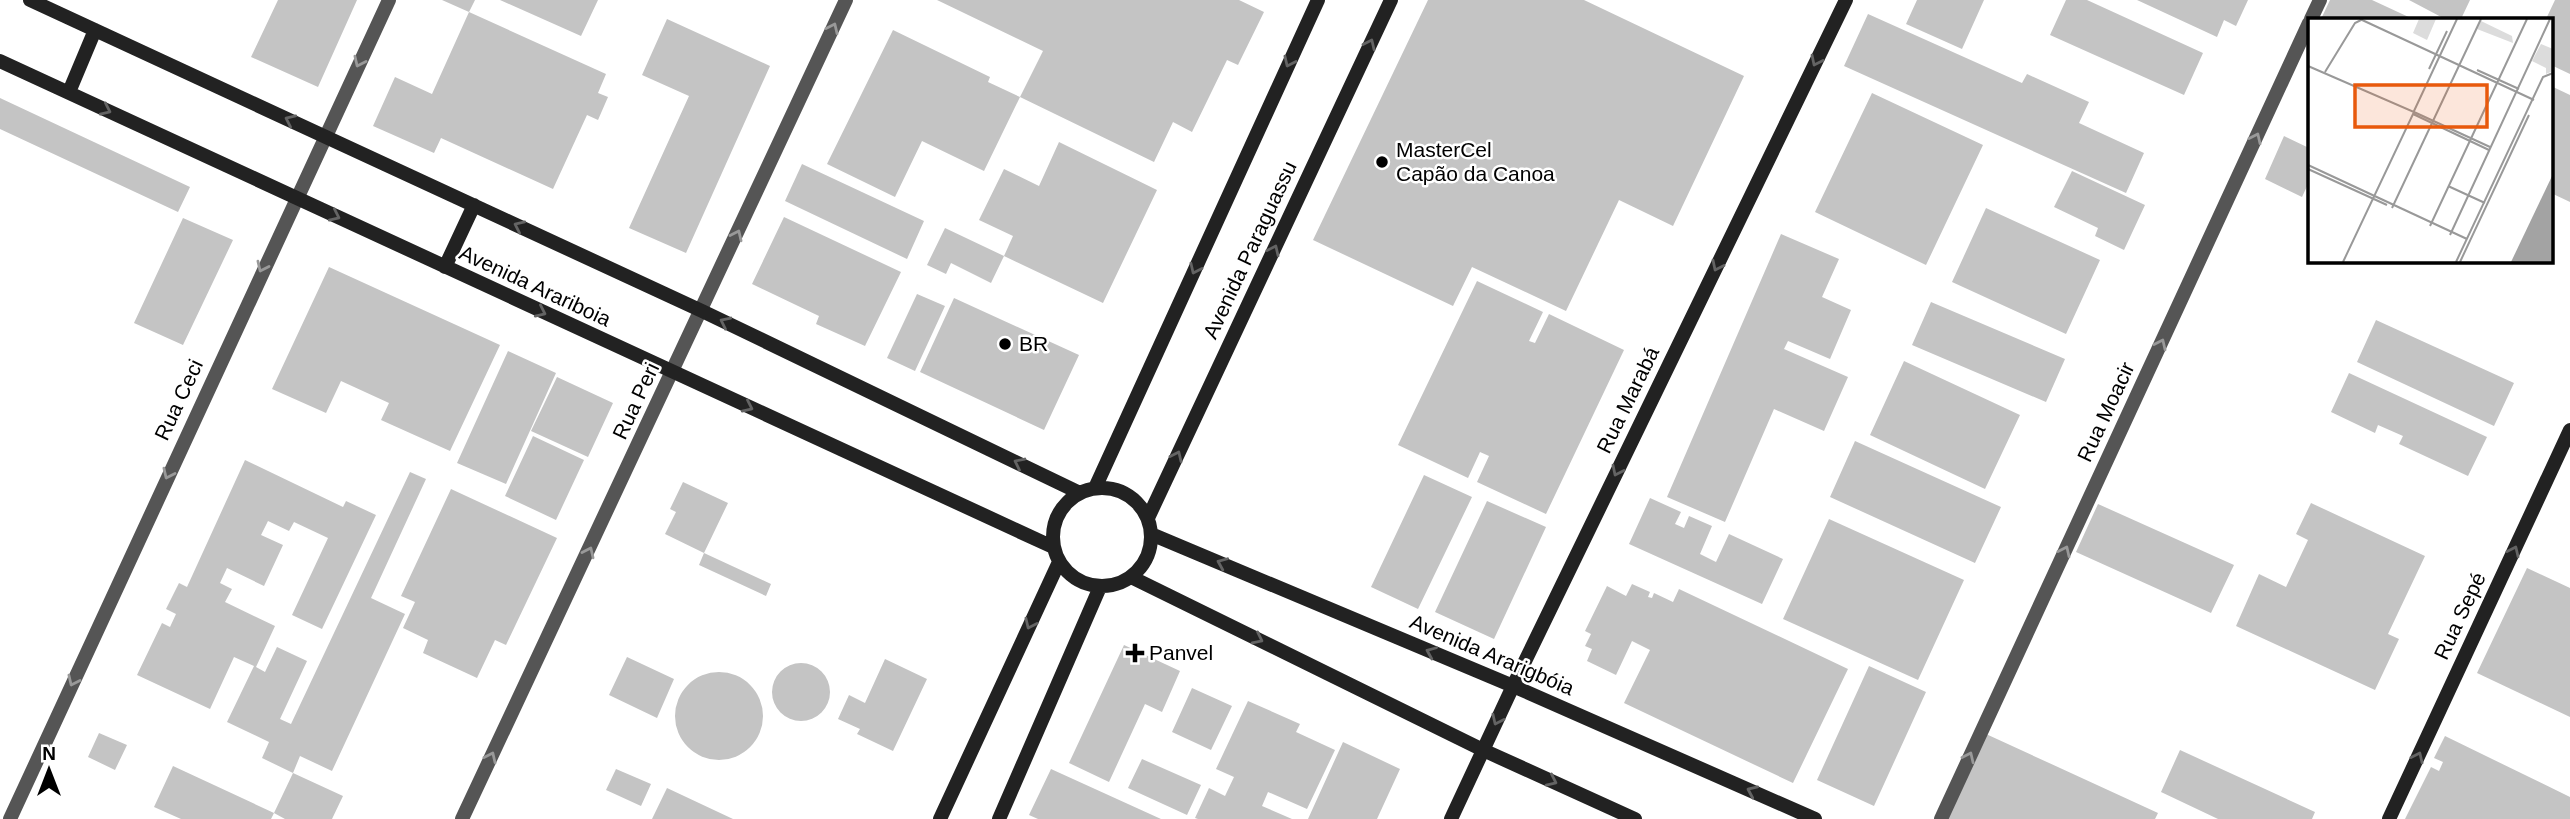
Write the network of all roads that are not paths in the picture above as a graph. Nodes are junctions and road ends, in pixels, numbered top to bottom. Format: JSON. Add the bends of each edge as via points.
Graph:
{"nodes":[{"id":1,"x":30,"y":0,"type":"edge"},
{"id":2,"x":389,"y":0,"type":"edge"},
{"id":3,"x":846,"y":0,"type":"edge"},
{"id":4,"x":1318,"y":0,"type":"edge"},
{"id":5,"x":1391,"y":0,"type":"edge"},
{"id":6,"x":1846,"y":0,"type":"edge"},
{"id":7,"x":2320,"y":0,"type":"edge"},
{"id":8,"x":2311,"y":18,"type":"edge"},
{"id":9,"x":2308,"y":25,"type":"edge"},
{"id":10,"x":95,"y":30,"type":"junction"},
{"id":11,"x":0,"y":61,"type":"edge"},
{"id":12,"x":69,"y":92,"type":"junction"},
{"id":13,"x":324,"y":136,"type":"junction"},
{"id":14,"x":295,"y":197,"type":"junction"},
{"id":15,"x":474,"y":205,"type":"junction"},
{"id":16,"x":445,"y":267,"type":"junction"},
{"id":17,"x":702,"y":311,"type":"junction"},
{"id":18,"x":673,"y":373,"type":"junction"},
{"id":19,"x":2570,"y":430,"type":"edge"},
{"id":20,"x":1095,"y":488,"type":"junction"},
{"id":21,"x":1080,"y":493,"type":"junction"},
{"id":22,"x":1148,"y":518,"type":"junction"},
{"id":23,"x":1151,"y":534,"type":"junction"},
{"id":24,"x":1053,"y":547,"type":"junction"},
{"id":25,"x":1059,"y":562,"type":"junction"},
{"id":26,"x":1131,"y":577,"type":"junction"},
{"id":27,"x":1100,"y":587,"type":"junction"},
{"id":28,"x":1513,"y":686,"type":"junction"},
{"id":29,"x":1483,"y":750,"type":"junction"},
{"id":30,"x":10,"y":819,"type":"edge"},
{"id":31,"x":462,"y":819,"type":"edge"},
{"id":32,"x":940,"y":819,"type":"edge"},
{"id":33,"x":999,"y":819,"type":"edge"},
{"id":34,"x":1451,"y":819,"type":"edge"},
{"id":35,"x":1635,"y":819,"type":"edge"},
{"id":36,"x":1815,"y":819,"type":"edge"},
{"id":37,"x":1941,"y":819,"type":"edge"},
{"id":38,"x":2389,"y":819,"type":"edge"}],
"edges":[{"from":1,"to":10,"type":"main road"},
{"from":2,"to":13,"type":"street","name":"Rua Ceci","one_way":true},
{"from":17,"to":3,"type":"street","name":"Rua Peri","one_way":true},
{"from":4,"to":20,"type":"main road","name":"Avenida Paraguassu","one_way":true},
{"from":22,"to":5,"type":"main road","name":"Avenida Paraguassu","one_way":true},
{"from":6,"to":28,"type":"main road","name":"Rua Marabá","one_way":true},
{"from":7,"to":8,"type":"street","name":"Rua Moacir"},
{"from":37,"to":9,"type":"street","name":"Rua Moacir","one_way":true},
{"from":10,"to":12,"type":"main road"},
{"from":13,"to":10,"type":"main road","one_way":true},
{"from":11,"to":12,"type":"main road","name":"Avenida Arariboia"},
{"from":12,"to":14,"type":"main road","name":"Avenida Arariboia","one_way":true},
{"from":13,"to":14,"type":"street","name":"Rua Ceci"},
{"from":13,"to":15,"type":"main road"},
{"from":14,"to":16,"type":"main road","name":"Avenida Arariboia","one_way":true},
{"from":14,"to":30,"type":"street","name":"Rua Ceci","one_way":true},
{"from":15,"to":16,"type":"main road"},
{"from":17,"to":15,"type":"main road","one_way":true},
{"from":16,"to":18,"type":"main road","name":"Avenida Arariboia","one_way":true},
{"from":17,"to":18,"type":"street","name":"Rua Peri"},
{"from":21,"to":17,"type":"main road","one_way":true},
{"from":18,"to":24,"type":"main road","name":"Avenida Arariboia","one_way":true},
{"from":31,"to":18,"type":"street","name":"Rua Peri","one_way":true},
{"from":38,"to":19,"type":"main road","name":"Rua Sepé","one_way":true},
{"from":20,"to":21,"type":"main road"},
{"from":20,"to":22,"type":"main road","via":[[1126,494]]},
{"from":21,"to":24,"type":"main road","via":[[1057,515]]},
{"from":22,"to":23,"type":"main road"},
{"from":23,"to":26,"type":"main road","via":[[1150,550]]},
{"from":28,"to":23,"type":"main road","name":"Avenida Ararigbóia","one_way":true},
{"from":24,"to":25,"type":"main road"},
{"from":25,"to":27,"type":"main road","via":[[1077,579]]},
{"from":25,"to":32,"type":"main road","one_way":true},
{"from":26,"to":27,"type":"main road"},
{"from":26,"to":29,"type":"main road","one_way":true},
{"from":27,"to":33,"type":"main road"},
{"from":28,"to":29,"type":"main road","name":"Rua Marabá","one_way":true},
{"from":36,"to":28,"type":"main road","name":"Avenida Ararigbóia","one_way":true},
{"from":29,"to":34,"type":"main road","name":"Rua Marabá"},
{"from":29,"to":35,"type":"main road","one_way":true}]}
